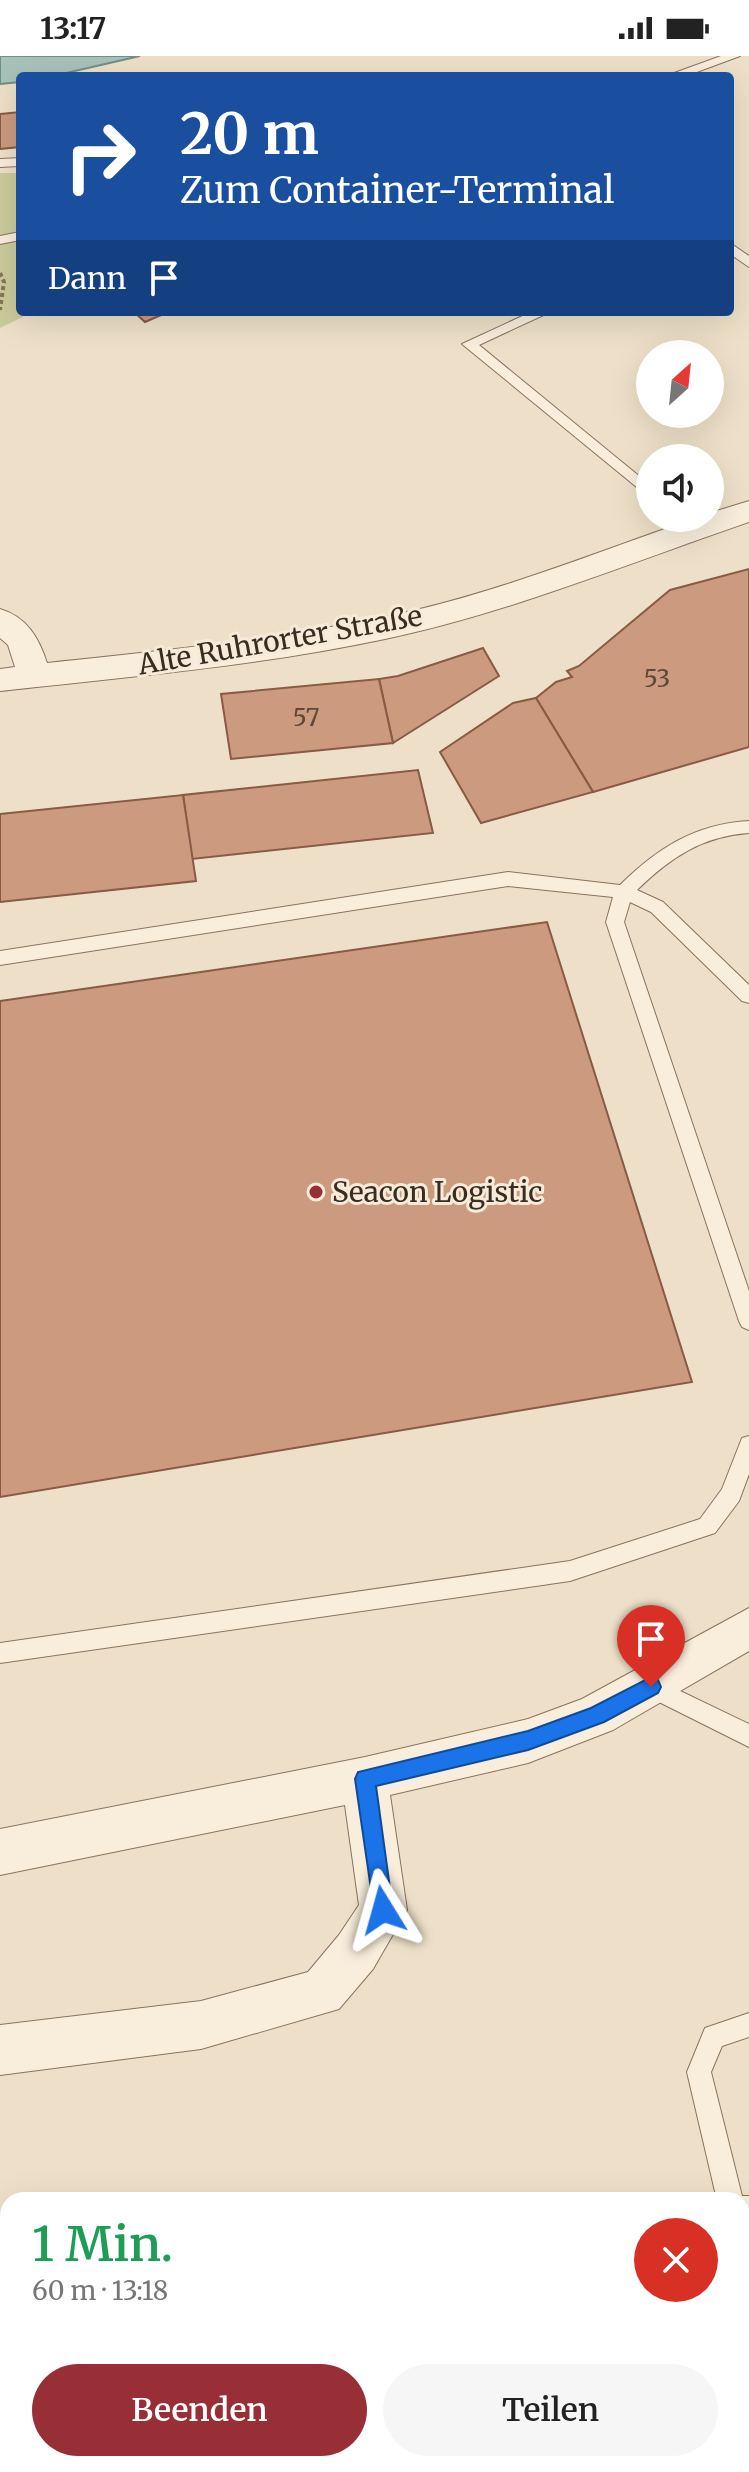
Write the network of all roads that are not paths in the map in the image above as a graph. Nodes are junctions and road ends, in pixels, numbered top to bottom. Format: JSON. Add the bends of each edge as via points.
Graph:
{"nodes":[{"id":1,"x":734,"y":56,"type":"edge"},
{"id":2,"x":685,"y":72,"type":"edge"},
{"id":3,"x":534,"y":316,"type":"edge"},
{"id":4,"x":636,"y":481,"type":"edge"},
{"id":5,"x":749,"y":511,"type":"edge"},
{"id":6,"x":724,"y":516,"type":"edge"},
{"id":7,"x":664,"y":532,"type":"edge"},
{"id":8,"x":0,"y":620,"type":"edge"},
{"id":9,"x":35,"y":677,"type":"junction"},
{"id":10,"x":0,"y":680,"type":"edge"},
{"id":11,"x":749,"y":827,"type":"edge"},
{"id":12,"x":624,"y":892,"type":"junction"},
{"id":13,"x":0,"y":958,"type":"edge"},
{"id":14,"x":749,"y":996,"type":"edge"},
{"id":15,"x":749,"y":1321,"type":"edge"},
{"id":16,"x":749,"y":1445,"type":"edge"},
{"id":17,"x":749,"y":1628,"type":"edge"},
{"id":18,"x":0,"y":1653,"type":"edge"},
{"id":19,"x":651,"y":1687,"type":"junction"},
{"id":20,"x":749,"y":1736,"type":"edge"},
{"id":21,"x":365,"y":1779,"type":"junction"},
{"id":22,"x":0,"y":1852,"type":"edge"},
{"id":23,"x":749,"y":2025,"type":"edge"},
{"id":24,"x":0,"y":2050,"type":"edge"},
{"id":25,"x":728,"y":2192,"type":"edge"}],
"edges":[{"from":1,"to":2,"type":"lane"},
{"from":3,"to":4,"type":"lane","via":[[469,344]]},
{"from":5,"to":6,"type":"street","name":"Alte Ruhrorter Straße"},
{"from":7,"to":9,"type":"street","name":"Alte Ruhrorter Straße","via":[[494,598],[386,628],[239,653]]},
{"from":8,"to":9,"type":"street","via":[[23,640]]},
{"from":9,"to":10,"type":"street","name":"Alte Ruhrorter Straße"},
{"from":11,"to":12,"type":"lane","via":[[725,827],[689,840],[653,863]]},
{"from":12,"to":13,"type":"lane","via":[[508,879]]},
{"from":12,"to":14,"type":"lane","via":[[657,907]]},
{"from":12,"to":15,"type":"lane","via":[[615,922]]},
{"from":16,"to":18,"type":"lane","via":[[731,1494],[707,1526],[570,1571]]},
{"from":17,"to":19,"type":"street"},
{"from":19,"to":20,"type":"lane"},
{"from":19,"to":21,"type":"street","via":[[528,1741]]},
{"from":21,"to":22,"type":"street"},
{"from":21,"to":24,"type":"street","via":[[383,1910],[322,1992],[201,2025]]},
{"from":23,"to":25,"type":"lane","via":[[714,2037],[699,2072]]}]}
